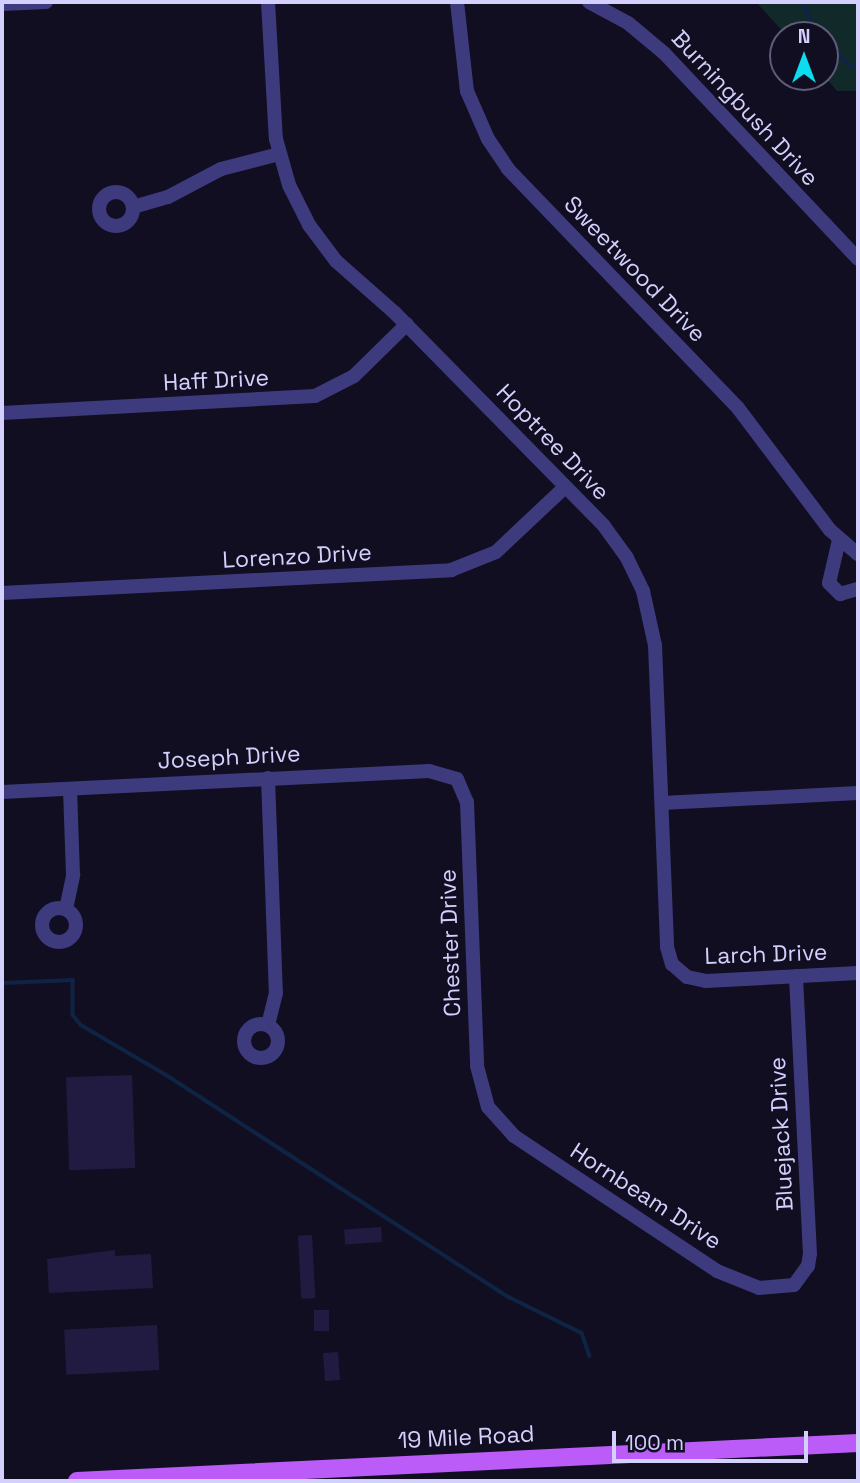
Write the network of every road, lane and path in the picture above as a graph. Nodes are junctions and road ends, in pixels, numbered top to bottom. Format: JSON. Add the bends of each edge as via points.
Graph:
{"nodes":[{"id":1,"x":46,"y":2,"type":"edge"},
{"id":2,"x":268,"y":2,"type":"edge"},
{"id":3,"x":457,"y":2,"type":"edge"},
{"id":4,"x":589,"y":2,"type":"edge"},
{"id":5,"x":2,"y":4,"type":"edge"},
{"id":6,"x":279,"y":155,"type":"junction"},
{"id":7,"x":133,"y":207,"type":"dead end"},
{"id":8,"x":858,"y":259,"type":"edge"},
{"id":9,"x":407,"y":324,"type":"junction"},
{"id":10,"x":2,"y":413,"type":"edge"},
{"id":11,"x":565,"y":487,"type":"junction"},
{"id":12,"x":839,"y":540,"type":"junction"},
{"id":13,"x":858,"y":554,"type":"edge"},
{"id":14,"x":858,"y":589,"type":"edge"},
{"id":15,"x":2,"y":593,"type":"edge"},
{"id":16,"x":268,"y":778,"type":"junction"},
{"id":17,"x":457,"y":779,"type":"joint"},
{"id":18,"x":70,"y":789,"type":"junction"},
{"id":19,"x":2,"y":792,"type":"edge"},
{"id":20,"x":858,"y":793,"type":"edge"},
{"id":21,"x":662,"y":803,"type":"junction"},
{"id":22,"x":66,"y":909,"type":"dead end"},
{"id":23,"x":677,"y":971,"type":"joint"},
{"id":24,"x":858,"y":973,"type":"edge"},
{"id":25,"x":796,"y":976,"type":"junction"},
{"id":26,"x":268,"y":1025,"type":"dead end"},
{"id":27,"x":488,"y":1107,"type":"joint"},
{"id":28,"x":794,"y":1284,"type":"joint"},
{"id":29,"x":858,"y":1443,"type":"edge"},
{"id":30,"x":77,"y":1481,"type":"edge"}],
"edges":[{"from":1,"to":5,"type":"street"},
{"from":2,"to":6,"type":"street","name":"Hoptree Drive"},
{"from":3,"to":12,"type":"street","name":"Sweetwood Drive","via":[[467,91],[488,139],[508,169],[738,408]]},
{"from":4,"to":8,"type":"street","name":"Burningbush Drive","via":[[628,23],[664,53]]},
{"from":6,"to":7,"type":"street","via":[[221,169],[168,197]]},
{"from":6,"to":9,"type":"street","name":"Hoptree Drive","via":[[298,206],[322,244]]},
{"from":9,"to":10,"type":"street","name":"Haff Drive","via":[[354,376],[315,396]]},
{"from":9,"to":11,"type":"street","name":"Hoptree Drive"},
{"from":11,"to":15,"type":"street","name":"Lorenzo Drive","via":[[496,552],[451,570]]},
{"from":11,"to":21,"type":"street","name":"Hoptree Drive","via":[[616,540],[649,609]]},
{"from":12,"to":13,"type":"street","name":"Sweetwood Drive"},
{"from":12,"to":14,"type":"street","via":[[828,583],[840,594]]},
{"from":16,"to":17,"type":"street","name":"Joseph Drive","via":[[429,771]]},
{"from":16,"to":18,"type":"street","name":"Joseph Drive"},
{"from":16,"to":26,"type":"street","via":[[276,993]]},
{"from":17,"to":27,"type":"street","name":"Chester Drive","via":[[467,802],[477,1066]]},
{"from":18,"to":19,"type":"street","name":"Joseph Drive"},
{"from":18,"to":22,"type":"street","via":[[74,875]]},
{"from":20,"to":21,"type":"street"},
{"from":21,"to":23,"type":"street","name":"Hoptree Drive","via":[[667,947]]},
{"from":23,"to":25,"type":"street","name":"Larch Drive","via":[[706,981]]},
{"from":24,"to":25,"type":"street","name":"Larch Drive"},
{"from":25,"to":28,"type":"street","name":"Bluejack Drive","via":[[810,1254],[808,1266]]},
{"from":27,"to":28,"type":"street","name":"Hornbeam Drive","via":[[514,1136],[732,1280],[774,1290]]},
{"from":29,"to":30,"type":"main road","name":"19 Mile Road"}]}
